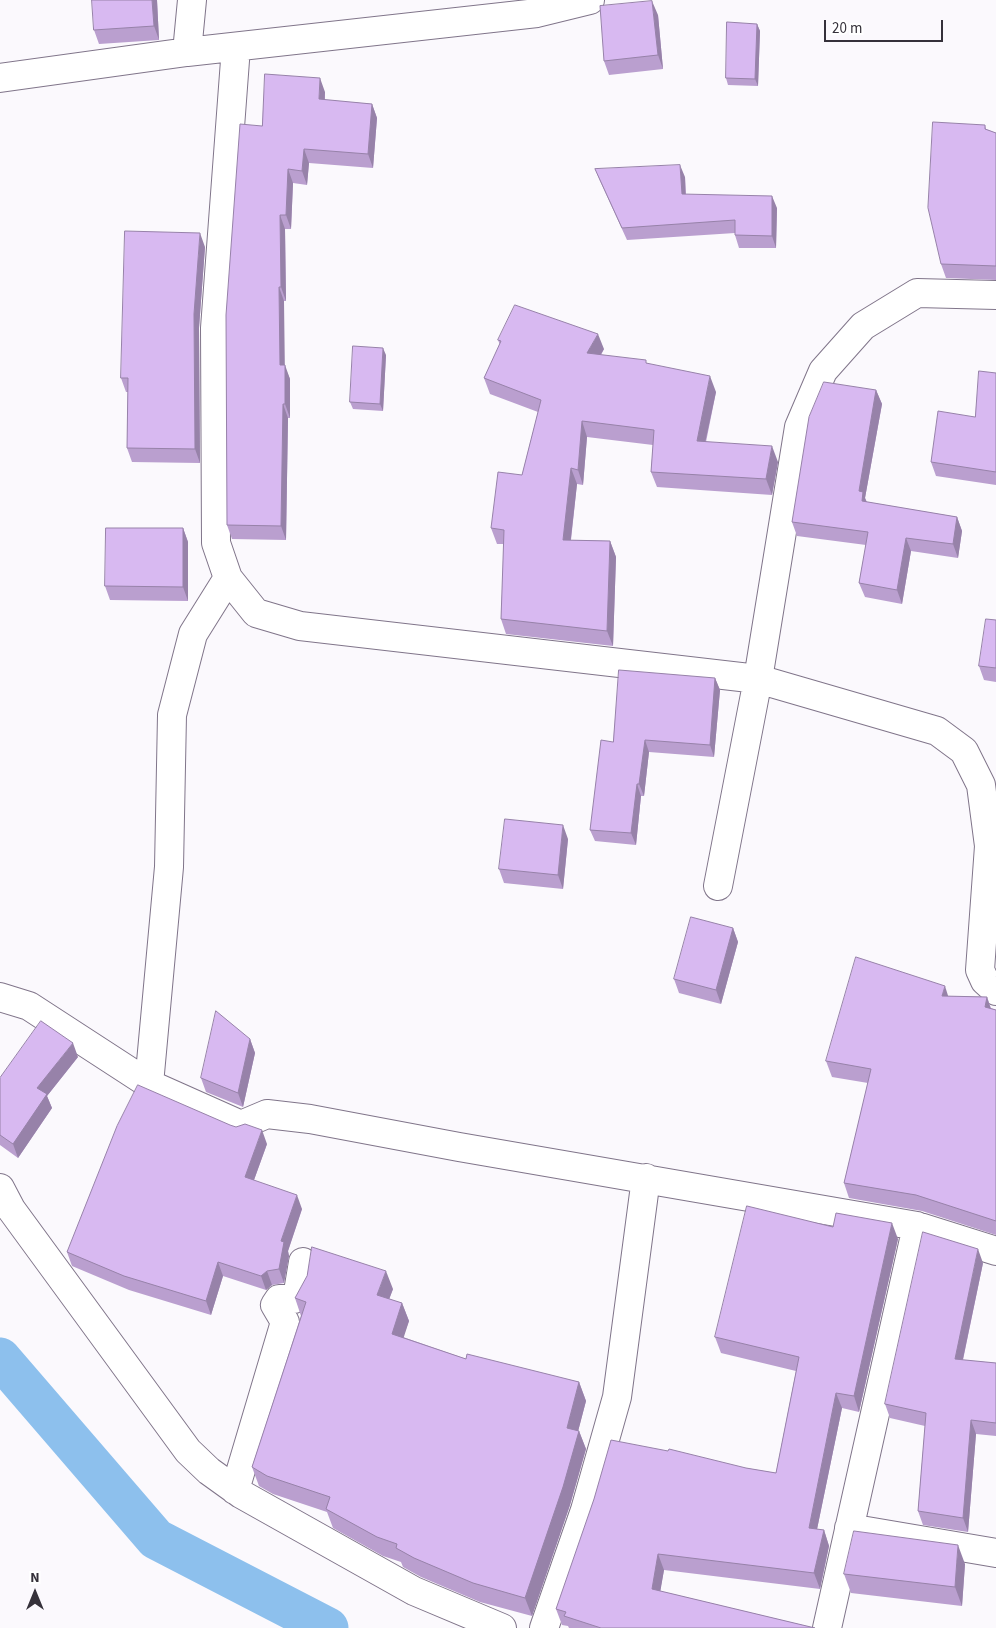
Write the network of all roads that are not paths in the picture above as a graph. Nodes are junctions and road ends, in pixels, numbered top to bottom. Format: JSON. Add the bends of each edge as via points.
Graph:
{"nodes":[{"id":1,"x":192,"y":0,"type":"edge"},
{"id":2,"x":590,"y":0,"type":"edge"},
{"id":3,"x":236,"y":47,"type":"junction"},
{"id":4,"x":187,"y":52,"type":"junction"},
{"id":5,"x":0,"y":78,"type":"edge"},
{"id":6,"x":996,"y":295,"type":"edge"},
{"id":7,"x":228,"y":578,"type":"junction"},
{"id":8,"x":758,"y":679,"type":"junction"},
{"id":9,"x":991,"y":823,"type":"edge"},
{"id":10,"x":718,"y":886,"type":"dead end"},
{"id":11,"x":996,"y":991,"type":"edge"},
{"id":12,"x":0,"y":997,"type":"edge"},
{"id":13,"x":149,"y":1084,"type":"junction"},
{"id":14,"x":646,"y":1178,"type":"junction"},
{"id":15,"x":0,"y":1188,"type":"edge"},
{"id":16,"x":918,"y":1226,"type":"junction"},
{"id":17,"x":996,"y":1251,"type":"edge"},
{"id":18,"x":303,"y":1262,"type":"dead end"},
{"id":19,"x":234,"y":1490,"type":"junction"},
{"id":20,"x":849,"y":1528,"type":"junction"},
{"id":21,"x":996,"y":1553,"type":"edge"},
{"id":22,"x":502,"y":1628,"type":"edge"},
{"id":23,"x":544,"y":1628,"type":"edge"},
{"id":24,"x":827,"y":1628,"type":"edge"}],
"edges":[{"from":1,"to":4,"type":"street"},
{"from":2,"to":3,"type":"street","via":[[537,13]]},
{"from":3,"to":4,"type":"street"},
{"from":3,"to":7,"type":"street","via":[[214,367],[216,543]]},
{"from":4,"to":5,"type":"street"},
{"from":6,"to":8,"type":"street","via":[[918,294],[863,326],[822,372],[799,427]]},
{"from":7,"to":8,"type":"street","via":[[256,612],[300,626]]},
{"from":7,"to":13,"type":"street","via":[[192,634],[172,715],[169,867]]},
{"from":8,"to":9,"type":"street","via":[[937,731],[964,751],[981,785]]},
{"from":8,"to":10,"type":"street"},
{"from":9,"to":11,"type":"street","via":[[980,970],[985,981]]},
{"from":12,"to":13,"type":"street","via":[[29,1006]]},
{"from":13,"to":14,"type":"street","via":[[241,1125],[267,1114],[310,1119]]},
{"from":14,"to":16,"type":"street"},
{"from":14,"to":23,"type":"street","via":[[617,1397],[585,1510]]},
{"from":15,"to":19,"type":"street","via":[[11,1209],[188,1451]]},
{"from":16,"to":17,"type":"street"},
{"from":16,"to":20,"type":"street"},
{"from":18,"to":19,"type":"street","via":[[294,1299],[279,1299],[275,1305],[285,1322]]},
{"from":19,"to":22,"type":"street","via":[[414,1590]]},
{"from":20,"to":21,"type":"street"},
{"from":20,"to":24,"type":"street"}]}
